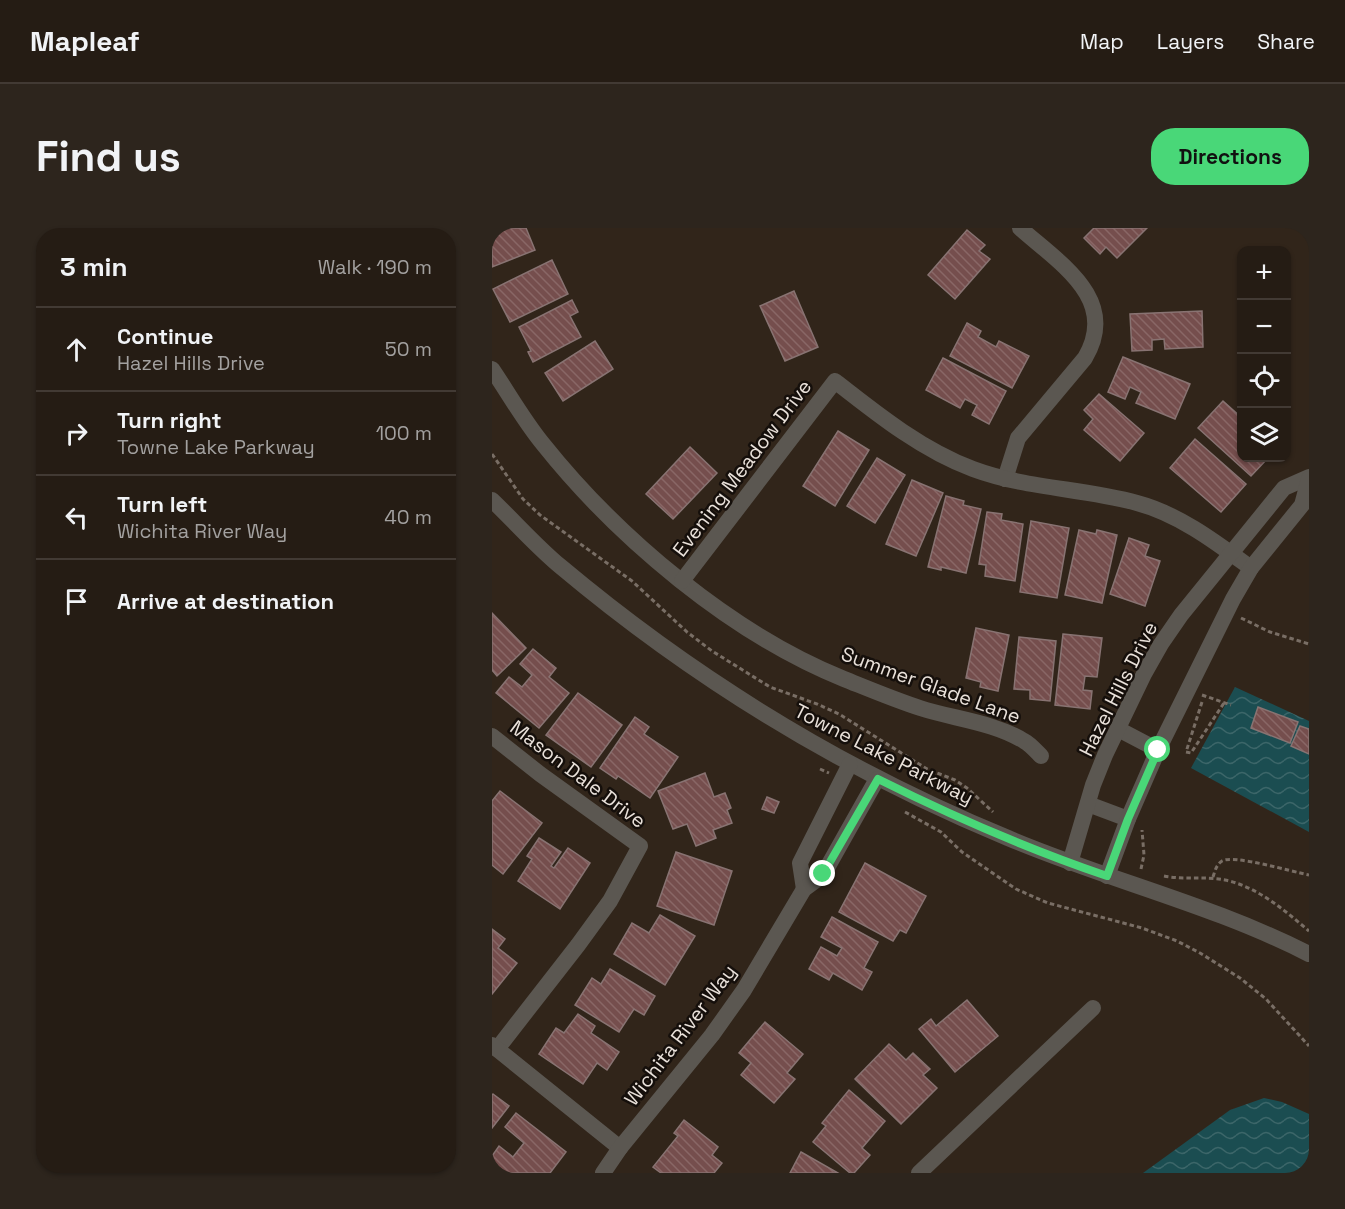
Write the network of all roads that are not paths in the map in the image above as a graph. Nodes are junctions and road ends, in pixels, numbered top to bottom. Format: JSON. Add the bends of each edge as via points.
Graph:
{"nodes":[{"id":1,"x":1020,"y":228,"type":"edge"},
{"id":2,"x":492,"y":369,"type":"edge"},
{"id":3,"x":1309,"y":478,"type":"edge"},
{"id":4,"x":1005,"y":479,"type":"junction"},
{"id":5,"x":492,"y":500,"type":"edge"},
{"id":6,"x":1232,"y":554,"type":"junction"},
{"id":7,"x":1251,"y":568,"type":"junction"},
{"id":8,"x":682,"y":581,"type":"junction"},
{"id":9,"x":1118,"y":729,"type":"junction"},
{"id":10,"x":492,"y":736,"type":"edge"},
{"id":11,"x":1158,"y":750,"type":"junction"},
{"id":12,"x":1041,"y":756,"type":"dead end"},
{"id":13,"x":846,"y":772,"type":"junction"},
{"id":14,"x":878,"y":779,"type":"junction"},
{"id":15,"x":1088,"y":804,"type":"junction"},
{"id":16,"x":1128,"y":819,"type":"junction"},
{"id":17,"x":1070,"y":863,"type":"junction"},
{"id":18,"x":1107,"y":876,"type":"junction"},
{"id":19,"x":804,"y":889,"type":"junction"},
{"id":20,"x":1309,"y":954,"type":"edge"},
{"id":21,"x":1093,"y":1008,"type":"dead end"},
{"id":22,"x":494,"y":1047,"type":"edge"},
{"id":23,"x":620,"y":1148,"type":"junction"},
{"id":24,"x":603,"y":1173,"type":"edge"},
{"id":25,"x":919,"y":1173,"type":"edge"}],
"edges":[{"from":1,"to":4,"type":"street","via":[[1082,284],[1096,320],[1093,345],[1018,438]]},
{"from":2,"to":8,"type":"street","name":"Summer Glade Lane","via":[[541,442],[587,496]]},
{"from":3,"to":6,"type":"street","name":"Hazel Hills Drive","via":[[1284,488]]},
{"from":3,"to":7,"type":"street","name":"Hazel Hills Drive","via":[[1302,506]]},
{"from":4,"to":6,"type":"street","via":[[1138,503],[1185,524]]},
{"from":4,"to":8,"type":"street","name":"Evening Meadow Drive","via":[[935,451],[835,381]]},
{"from":5,"to":13,"type":"street","name":"Towne Lake Parkway","via":[[558,564],[624,618]]},
{"from":6,"to":7,"type":"street"},
{"from":6,"to":9,"type":"street","name":"Hazel Hills Drive","via":[[1161,644]]},
{"from":7,"to":11,"type":"street","name":"Hazel Hills Drive"},
{"from":8,"to":12,"type":"street","name":"Summer Glade Lane","via":[[767,639],[839,677],[920,708],[1011,734]]},
{"from":9,"to":11,"type":"street"},
{"from":9,"to":15,"type":"street","name":"Hazel Hills Drive"},
{"from":10,"to":22,"type":"street","name":"Mason Dale Drive","via":[[640,846],[610,902]]},
{"from":11,"to":16,"type":"street","name":"Hazel Hills Drive"},
{"from":13,"to":14,"type":"street","name":"Towne Lake Parkway"},
{"from":13,"to":19,"type":"street","via":[[800,863]]},
{"from":14,"to":17,"type":"street","name":"Towne Lake Parkway"},
{"from":14,"to":19,"type":"street","name":"Wichita River Way","via":[[823,874]]},
{"from":15,"to":16,"type":"street"},
{"from":15,"to":17,"type":"street","name":"Hazel Hills Drive"},
{"from":16,"to":18,"type":"street","name":"Hazel Hills Drive"},
{"from":17,"to":18,"type":"street","name":"Towne Lake Parkway"},
{"from":18,"to":20,"type":"street","name":"Towne Lake Parkway","via":[[1206,909]]},
{"from":19,"to":23,"type":"street","name":"Wichita River Way","via":[[738,999]]},
{"from":21,"to":25,"type":"street"},
{"from":22,"to":23,"type":"street"},
{"from":23,"to":24,"type":"street","name":"Wichita River Way"}]}
